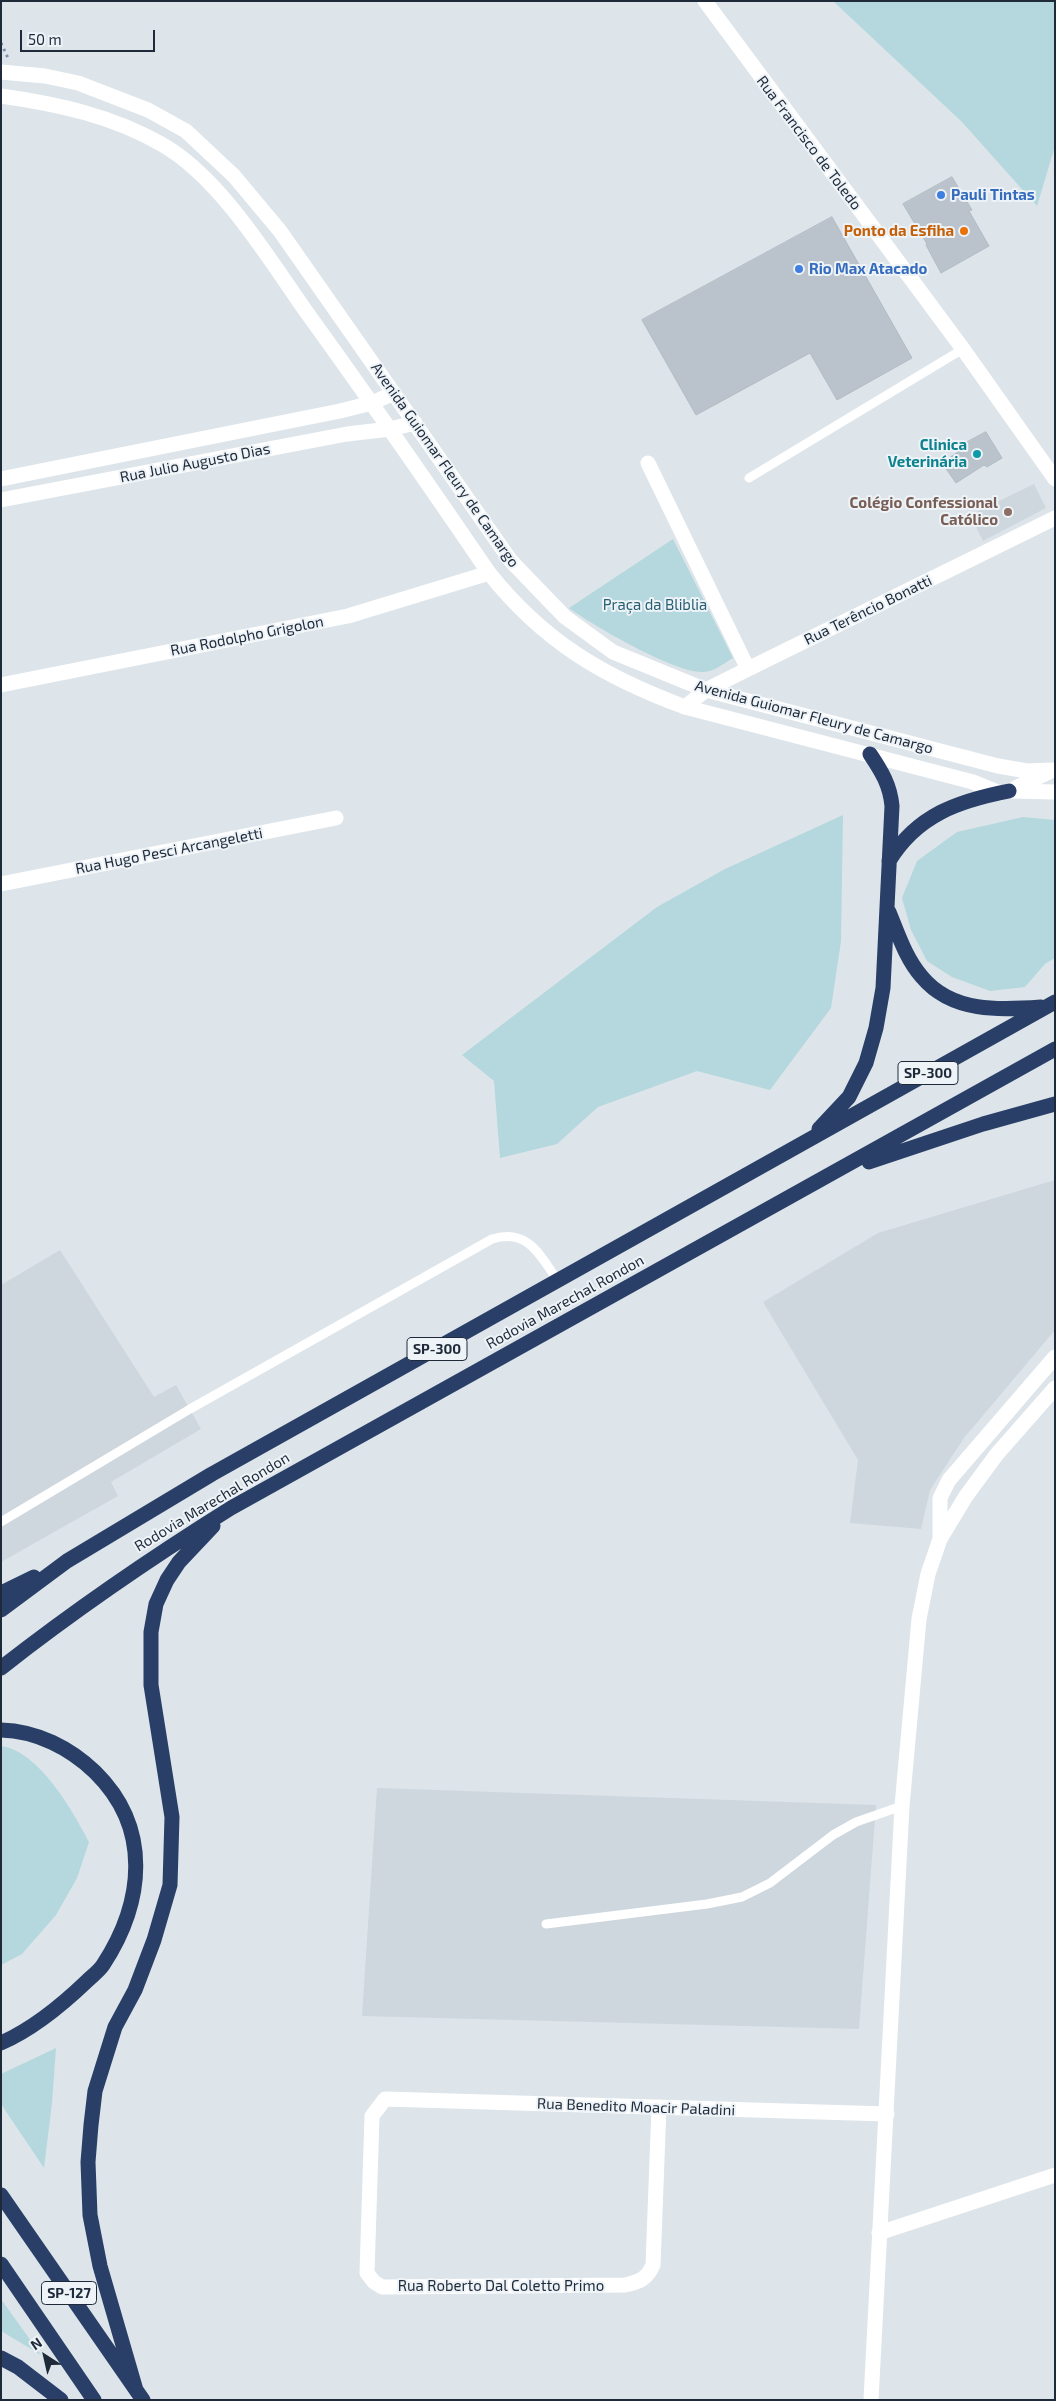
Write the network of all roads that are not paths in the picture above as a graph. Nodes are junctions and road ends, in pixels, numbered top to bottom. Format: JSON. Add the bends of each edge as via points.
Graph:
{"nodes":[{"id":1,"x":705,"y":1,"type":"edge"},
{"id":2,"x":1,"y":72,"type":"edge"},
{"id":3,"x":1,"y":96,"type":"edge"},
{"id":4,"x":963,"y":348,"type":"junction"},
{"id":5,"x":394,"y":393,"type":"junction"},
{"id":6,"x":372,"y":403,"type":"junction"},
{"id":7,"x":415,"y":423,"type":"junction"},
{"id":8,"x":390,"y":429,"type":"junction"},
{"id":9,"x":648,"y":463,"type":"dead end"},
{"id":10,"x":749,"y":478,"type":"dead end"},
{"id":11,"x":1,"y":479,"type":"edge"},
{"id":12,"x":1055,"y":479,"type":"edge"},
{"id":13,"x":1,"y":500,"type":"edge"},
{"id":14,"x":1055,"y":518,"type":"edge"},
{"id":15,"x":489,"y":573,"type":"junction"},
{"id":16,"x":748,"y":669,"type":"junction"},
{"id":17,"x":1,"y":685,"type":"edge"},
{"id":18,"x":706,"y":690,"type":"junction"},
{"id":19,"x":685,"y":707,"type":"junction"},
{"id":20,"x":870,"y":754,"type":"junction"},
{"id":21,"x":1054,"y":770,"type":"edge"},
{"id":22,"x":1005,"y":792,"type":"junction"},
{"id":23,"x":1055,"y":792,"type":"edge"},
{"id":24,"x":336,"y":818,"type":"dead end"},
{"id":25,"x":887,"y":864,"type":"junction"},
{"id":26,"x":1,"y":884,"type":"edge"},
{"id":27,"x":887,"y":907,"type":"junction"},
{"id":28,"x":1051,"y":1004,"type":"edge"},
{"id":29,"x":1055,"y":1049,"type":"edge"},
{"id":30,"x":1055,"y":1104,"type":"edge"},
{"id":31,"x":809,"y":1140,"type":"junction"},
{"id":32,"x":834,"y":1173,"type":"junction"},
{"id":33,"x":558,"y":1281,"type":"junction"},
{"id":34,"x":1055,"y":1357,"type":"edge"},
{"id":35,"x":1034,"y":1380,"type":"junction"},
{"id":36,"x":1052,"y":1390,"type":"edge"},
{"id":37,"x":230,"y":1508,"type":"junction"},
{"id":38,"x":1,"y":1522,"type":"edge"},
{"id":39,"x":940,"y":1539,"type":"junction"},
{"id":40,"x":67,"y":1561,"type":"junction"},
{"id":41,"x":1,"y":1593,"type":"edge"},
{"id":42,"x":1,"y":1610,"type":"edge"},
{"id":43,"x":1,"y":1668,"type":"edge"},
{"id":44,"x":1,"y":1730,"type":"edge"},
{"id":45,"x":902,"y":1806,"type":"junction"},
{"id":46,"x":546,"y":1924,"type":"dead end"},
{"id":47,"x":1,"y":2043,"type":"edge"},
{"id":48,"x":385,"y":2099,"type":"joint"},
{"id":49,"x":659,"y":2108,"type":"junction"},
{"id":50,"x":887,"y":2114,"type":"junction"},
{"id":51,"x":1055,"y":2175,"type":"edge"},
{"id":52,"x":1,"y":2195,"type":"edge"},
{"id":53,"x":879,"y":2233,"type":"junction"},
{"id":54,"x":1,"y":2264,"type":"edge"},
{"id":55,"x":1,"y":2358,"type":"edge"},
{"id":56,"x":139,"y":2395,"type":"edge"},
{"id":57,"x":61,"y":2400,"type":"edge"},
{"id":58,"x":94,"y":2400,"type":"edge"},
{"id":59,"x":871,"y":2400,"type":"edge"}],
"edges":[{"from":1,"to":4,"type":"street","name":"Rua Francisco de Toledo"},
{"from":2,"to":5,"type":"street","name":"Avenida Guiomar Fleury de Camargo","via":[[44,76],[78,84],[148,110],[186,131],[234,176],[280,231]]},
{"from":3,"to":6,"type":"street","via":[[45,102],[105,118],[164,145],[189,165],[217,192],[257,242]]},
{"from":4,"to":10,"type":"lane"},
{"from":4,"to":12,"type":"street","name":"Rua Francisco de Toledo"},
{"from":5,"to":6,"type":"street","name":"Rua Julio Augusto Dias"},
{"from":5,"to":7,"type":"street","name":"Avenida Guiomar Fleury de Camargo"},
{"from":6,"to":8,"type":"street"},
{"from":6,"to":11,"type":"street","name":"Rua Julio Augusto Dias"},
{"from":7,"to":8,"type":"street","name":"Rua Julio Augusto Dias"},
{"from":7,"to":18,"type":"street","name":"Avenida Guiomar Fleury de Camargo","via":[[511,560],[565,617],[613,652]]},
{"from":8,"to":13,"type":"street","name":"Rua Julio Augusto Dias","via":[[347,434]]},
{"from":8,"to":15,"type":"street"},
{"from":9,"to":16,"type":"street"},
{"from":14,"to":16,"type":"street","name":"Rua Terêncio Bonatti"},
{"from":15,"to":17,"type":"street","name":"Rua Rodolpho Grigolon","via":[[348,616]]},
{"from":15,"to":19,"type":"street","via":[[550,636],[588,662],[639,690]]},
{"from":16,"to":18,"type":"street","name":"Rua Terêncio Bonatti"},
{"from":18,"to":19,"type":"street","name":"Rua Terêncio Bonatti"},
{"from":18,"to":21,"type":"street","name":"Avenida Guiomar Fleury de Camargo","via":[[998,766]]},
{"from":19,"to":20,"type":"street"},
{"from":20,"to":22,"type":"street"},
{"from":20,"to":25,"type":"highway","via":[[890,789],[892,806]]},
{"from":21,"to":22,"type":"street","name":"Avenida Guiomar Fleury de Camargo"},
{"from":22,"to":23,"type":"street"},
{"from":22,"to":25,"type":"highway","via":[[949,807],[929,818],[899,844]]},
{"from":24,"to":26,"type":"street","name":"Rua Hugo Pesci Arcangeletti"},
{"from":25,"to":27,"type":"highway"},
{"from":27,"to":28,"type":"highway","via":[[908,956],[922,978],[945,995],[968,1006],[989,1009]]},
{"from":27,"to":31,"type":"highway","via":[[883,988],[866,1062],[849,1097]]},
{"from":28,"to":31,"type":"highway","name":"Rodovia Marechal Rondon","number":"SP-300"},
{"from":29,"to":32,"type":"highway","name":"Rodovia Marechal Rondon","number":"SP-300"},
{"from":30,"to":32,"type":"highway"},
{"from":31,"to":33,"type":"highway","name":"Rodovia Marechal Rondon","number":"SP-300"},
{"from":32,"to":37,"type":"highway","name":"Rodovia Marechal Rondon","number":"SP-300"},
{"from":33,"to":38,"type":"lane","via":[[539,1253],[518,1236],[506,1234],[492,1238],[190,1409]]},
{"from":33,"to":40,"type":"highway","name":"Rodovia Marechal Rondon","number":"SP-300","via":[[212,1474]]},
{"from":34,"to":35,"type":"street"},
{"from":35,"to":36,"type":"street"},
{"from":35,"to":39,"type":"street","via":[[949,1480],[940,1498]]},
{"from":36,"to":39,"type":"street","via":[[997,1454]]},
{"from":37,"to":43,"type":"highway","name":"Rodovia Marechal Rondon","number":"SP-300","via":[[98,1595]]},
{"from":37,"to":56,"type":"highway","via":[[179,1562],[156,1604],[151,1632],[151,1685],[172,1817],[170,1885],[135,1990],[115,2027],[95,2092],[90,2125],[90,2215],[100,2266]]},
{"from":39,"to":45,"type":"street","via":[[928,1574],[919,1619]]},
{"from":40,"to":41,"type":"highway"},
{"from":40,"to":42,"type":"highway","name":"Rodovia Marechal Rondon","number":"SP-300"},
{"from":44,"to":47,"type":"highway","via":[[53,1742],[79,1756],[108,1785],[128,1816],[136,1844],[137,1869],[128,1916],[102,1966],[63,2004]]},
{"from":45,"to":46,"type":"lane","via":[[856,1822],[770,1884],[742,1897]]},
{"from":45,"to":50,"type":"street"},
{"from":48,"to":49,"type":"street","name":"Rua Benedito Moacir Paladini"},
{"from":48,"to":49,"type":"street","name":"Rua Roberto Dal Coletto Primo","via":[[372,2116],[367,2272],[382,2287],[625,2285],[639,2282],[653,2265]]},
{"from":49,"to":50,"type":"street","name":"Rua Benedito Moacir Paladini"},
{"from":50,"to":53,"type":"street"},
{"from":51,"to":53,"type":"street"},
{"from":52,"to":56,"type":"highway","number":"SP-127"},
{"from":53,"to":59,"type":"street"},
{"from":54,"to":58,"type":"highway","number":"SP-127"},
{"from":55,"to":57,"type":"highway"}]}
